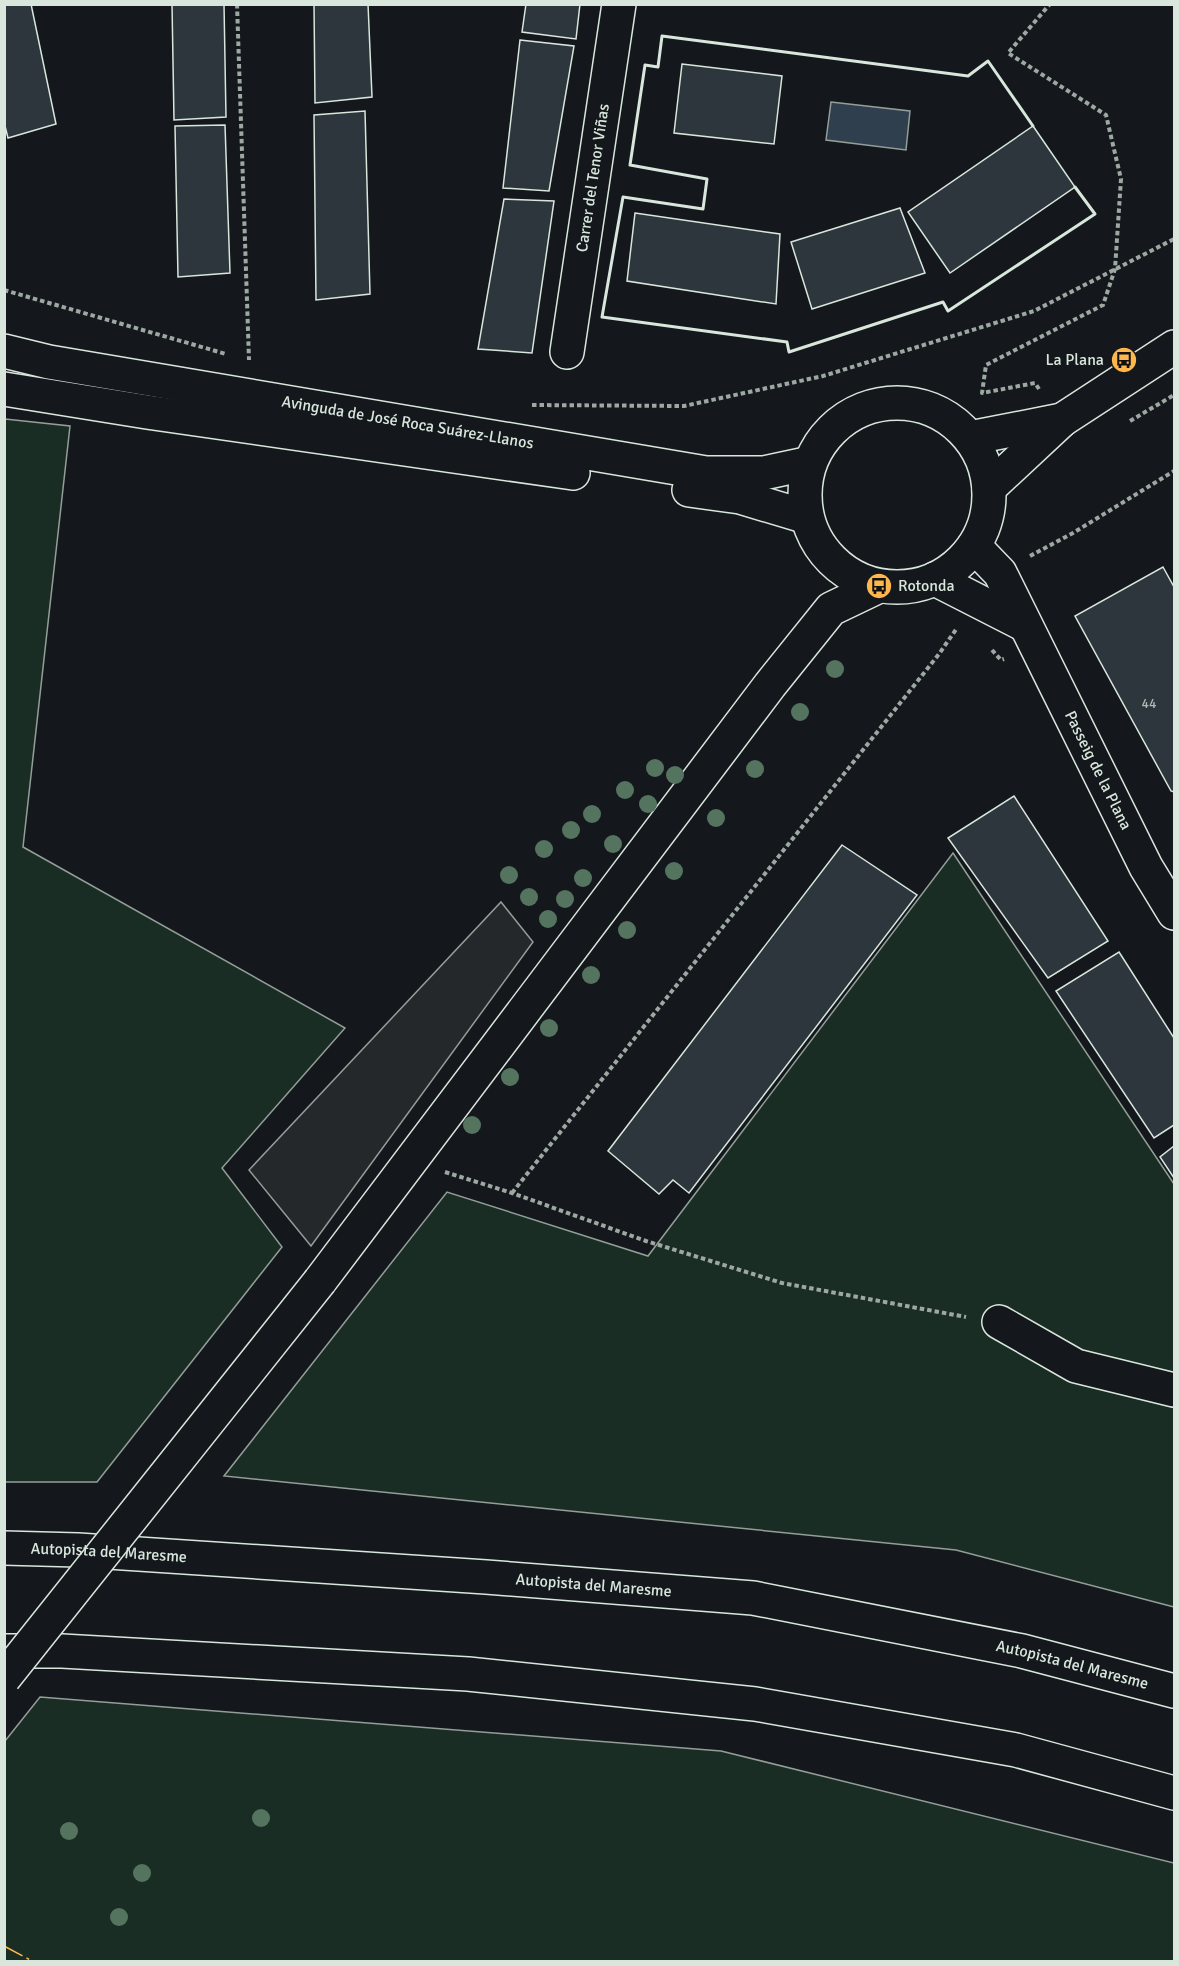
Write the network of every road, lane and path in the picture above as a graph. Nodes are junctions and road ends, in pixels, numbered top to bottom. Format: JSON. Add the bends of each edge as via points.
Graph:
{"nodes":[{"id":1,"x":237,"y":4,"type":"edge"},
{"id":2,"x":619,"y":4,"type":"edge"},
{"id":3,"x":1050,"y":4,"type":"edge"},
{"id":4,"x":4,"y":343,"type":"edge"},
{"id":5,"x":1174,"y":347,"type":"edge"},
{"id":6,"x":4,"y":351,"type":"edge"},
{"id":7,"x":567,"y":352,"type":"dead end"},
{"id":8,"x":249,"y":360,"type":"dead end"},
{"id":9,"x":49,"y":362,"type":"junction"},
{"id":10,"x":4,"y":373,"type":"edge"},
{"id":11,"x":4,"y":389,"type":"edge"},
{"id":12,"x":1174,"y":396,"type":"edge"},
{"id":13,"x":147,"y":412,"type":"junction"},
{"id":14,"x":1062,"y":420,"type":"junction"},
{"id":15,"x":1125,"y":424,"type":"dead end"},
{"id":16,"x":970,"y":438,"type":"junction"},
{"id":17,"x":810,"y":463,"type":"junction"},
{"id":18,"x":1174,"y":471,"type":"edge"},
{"id":19,"x":989,"y":488,"type":"junction"},
{"id":20,"x":807,"y":517,"type":"junction"},
{"id":21,"x":974,"y":546,"type":"junction"},
{"id":22,"x":821,"y":548,"type":"junction"},
{"id":23,"x":1000,"y":573,"type":"junction"},
{"id":24,"x":935,"y":579,"type":"junction"},
{"id":25,"x":879,"y":586,"type":"junction"},
{"id":26,"x":831,"y":609,"type":"junction"},
{"id":27,"x":964,"y":619,"type":"dead end"},
{"id":28,"x":1031,"y":635,"type":"junction"},
{"id":29,"x":986,"y":643,"type":"dead end"},
{"id":30,"x":1174,"y":913,"type":"edge"},
{"id":31,"x":413,"y":1158,"type":"junction"},
{"id":32,"x":512,"y":1192,"type":"junction"},
{"id":33,"x":999,"y":1322,"type":"joint"},
{"id":34,"x":1174,"y":1390,"type":"edge"},
{"id":35,"x":4,"y":1548,"type":"edge"},
{"id":36,"x":4,"y":1651,"type":"edge"},
{"id":37,"x":4,"y":1678,"type":"edge"},
{"id":38,"x":1174,"y":1691,"type":"edge"},
{"id":39,"x":1174,"y":1793,"type":"edge"}],
"edges":[{"from":1,"to":8,"type":"path"},
{"from":2,"to":7,"type":"main road","name":"Carrer del Tenor Viñas"},
{"from":3,"to":14,"type":"path","via":[[1008,53],[1106,115],[1121,179],[1115,269],[1103,305],[986,365],[982,393],[1035,384]]},
{"from":4,"to":9,"type":"main road"},
{"from":5,"to":14,"type":"main road"},
{"from":6,"to":9,"type":"main road","name":"Avinguda de José Roca Suárez-Llanos"},
{"from":9,"to":17,"type":"main road","name":"Avinguda de José Roca Suárez-Llanos","via":[[706,473],[764,473]]},
{"from":10,"to":13,"type":"main road","via":[[122,392]]},
{"from":11,"to":13,"type":"main road","name":"Avinguda de José Roca Suárez-Llanos"},
{"from":12,"to":15,"type":"path"},
{"from":13,"to":20,"type":"main road","name":"Avinguda de José Roca Suárez-Llanos","via":[[740,497]]},
{"from":14,"to":16,"type":"main road"},
{"from":14,"to":19,"type":"main road"},
{"from":16,"to":17,"type":"main road","via":[[940,413],[903,402],[883,403],[846,417],[819,445]]},
{"from":16,"to":19,"type":"main road","via":[[980,454]]},
{"from":17,"to":20,"type":"main road","via":[[805,480]]},
{"from":18,"to":23,"type":"path"},
{"from":19,"to":21,"type":"main road","via":[[986,518]]},
{"from":20,"to":22,"type":"main road"},
{"from":21,"to":23,"type":"main road"},
{"from":21,"to":24,"type":"main road","via":[[950,571]]},
{"from":22,"to":25,"type":"main road","via":[[846,572]]},
{"from":22,"to":26,"type":"main road"},
{"from":23,"to":28,"type":"main road"},
{"from":24,"to":25,"type":"main road","via":[[898,588]]},
{"from":24,"to":28,"type":"main road"},
{"from":25,"to":26,"type":"main road"},
{"from":26,"to":31,"type":"main road"},
{"from":27,"to":32,"type":"path"},
{"from":28,"to":29,"type":"path","via":[[1001,660]]},
{"from":28,"to":30,"type":"main road","name":"Passeig de la Plana","via":[[1146,867]]},
{"from":31,"to":32,"type":"path","via":[[448,1174]]},
{"from":31,"to":37,"type":"main road","bridge":true},
{"from":32,"to":33,"type":"path","via":[[646,1241],[782,1284]]},
{"from":33,"to":34,"type":"main road","via":[[1076,1366]]},
{"from":35,"to":38,"type":"main road","name":"Autopista del Maresme","via":[[474,1576],[753,1598],[1022,1651]]},
{"from":36,"to":39,"type":"main road","via":[[468,1674],[755,1704],[1016,1750]]}]}
